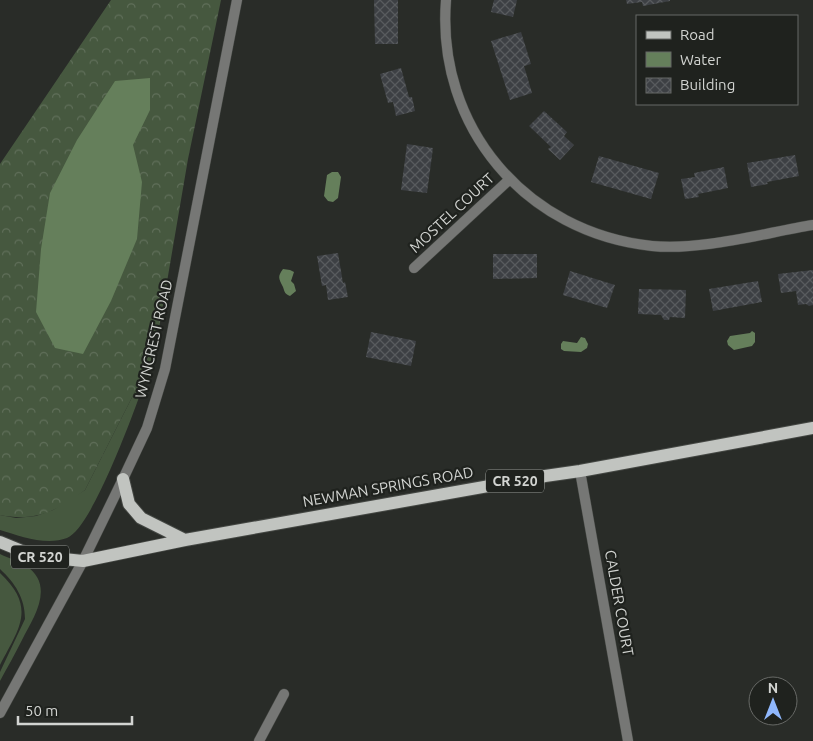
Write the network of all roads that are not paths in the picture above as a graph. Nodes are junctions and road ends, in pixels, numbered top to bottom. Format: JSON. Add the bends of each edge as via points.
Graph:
{"nodes":[{"id":1,"x":237,"y":0,"type":"edge"},
{"id":2,"x":446,"y":0,"type":"edge"},
{"id":3,"x":510,"y":178,"type":"junction"},
{"id":4,"x":813,"y":225,"type":"edge"},
{"id":5,"x":414,"y":268,"type":"dead end"},
{"id":6,"x":813,"y":428,"type":"edge"},
{"id":7,"x":580,"y":471,"type":"junction"},
{"id":8,"x":123,"y":479,"type":"junction"},
{"id":9,"x":186,"y":540,"type":"junction"},
{"id":10,"x":0,"y":542,"type":"edge"},
{"id":11,"x":83,"y":560,"type":"junction"},
{"id":12,"x":284,"y":694,"type":"dead end"},
{"id":13,"x":0,"y":713,"type":"edge"},
{"id":14,"x":259,"y":741,"type":"edge"},
{"id":15,"x":628,"y":741,"type":"edge"}],
"edges":[{"from":1,"to":8,"type":"street","name":"WYNCREST ROAD","via":[[165,369],[147,428]]},
{"from":2,"to":3,"type":"street","via":[[447,54],[456,91],[481,144]]},
{"from":3,"to":4,"type":"street","via":[[537,204],[561,219],[592,234],[631,243],[706,244]]},
{"from":3,"to":5,"type":"street","name":"MOSTEL COURT"},
{"from":6,"to":7,"type":"main road","name":"NEWMAN SPRINGS ROAD","number":"CR 520"},
{"from":7,"to":9,"type":"main road","name":"NEWMAN SPRINGS ROAD","number":"CR 520"},
{"from":7,"to":15,"type":"street","name":"CALDER COURT"},
{"from":8,"to":9,"type":"main road","via":[[129,504],[141,518]]},
{"from":8,"to":11,"type":"street","name":"WYNCREST ROAD"},
{"from":9,"to":11,"type":"main road","name":"NEWMAN SPRINGS ROAD","number":"CR 520"},
{"from":10,"to":11,"type":"main road","name":"NEWMAN SPRINGS ROAD","number":"CR 520","via":[[34,556]]},
{"from":11,"to":13,"type":"street","name":"WYNCREST ROAD"},
{"from":12,"to":14,"type":"street"}]}
